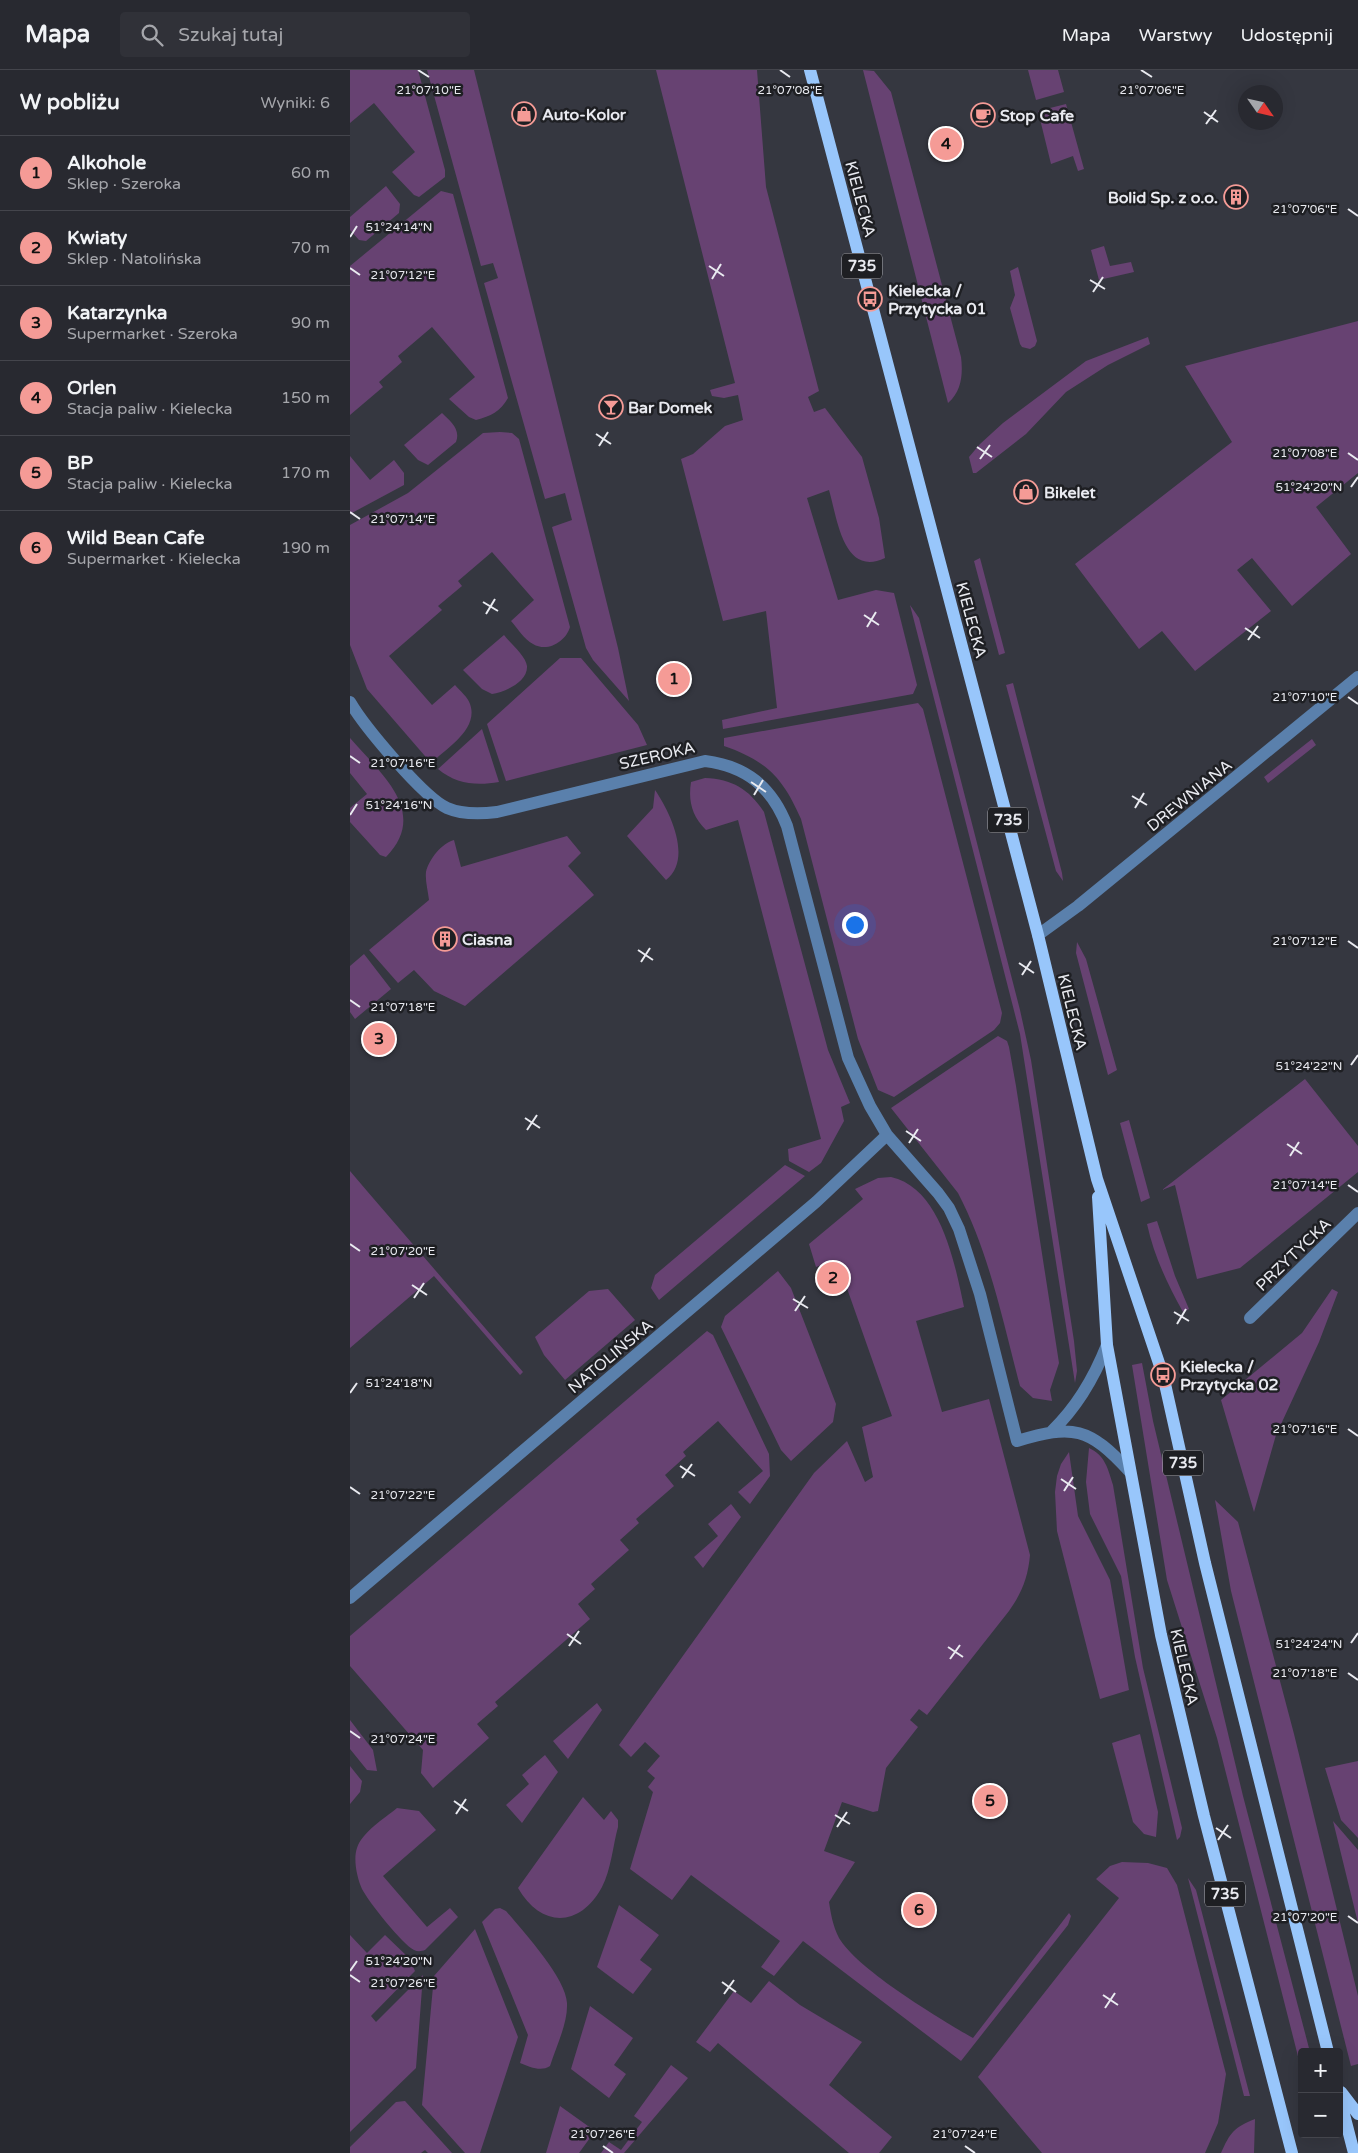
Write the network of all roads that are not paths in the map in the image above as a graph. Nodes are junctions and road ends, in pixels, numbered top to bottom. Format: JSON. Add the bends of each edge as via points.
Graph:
{"nodes":[{"id":1,"x":810,"y":70,"type":"edge"},
{"id":2,"x":1358,"y":678,"type":"edge"},
{"id":3,"x":350,"y":702,"type":"edge"},
{"id":4,"x":1038,"y":934,"type":"junction"},
{"id":5,"x":887,"y":1135,"type":"junction"},
{"id":6,"x":1097,"y":1179,"type":"junction"},
{"id":7,"x":1358,"y":1213,"type":"edge"},
{"id":8,"x":1250,"y":1318,"type":"dead end"},
{"id":9,"x":1107,"y":1344,"type":"junction"},
{"id":10,"x":1052,"y":1431,"type":"junction"},
{"id":11,"x":1130,"y":1472,"type":"junction"},
{"id":12,"x":350,"y":1598,"type":"edge"},
{"id":13,"x":1327,"y":2048,"type":"edge"},
{"id":14,"x":1343,"y":2093,"type":"edge"},
{"id":15,"x":1343,"y":2110,"type":"edge"},
{"id":16,"x":1358,"y":2114,"type":"edge"},
{"id":17,"x":1292,"y":2153,"type":"edge"},
{"id":18,"x":1354,"y":2153,"type":"edge"}],
"edges":[{"from":1,"to":4,"type":"main road","name":"KIELECKA","number":"735"},
{"from":2,"to":4,"type":"street","name":"DREWNIANA","via":[[1078,906]]},
{"from":3,"to":5,"type":"street","name":"SZEROKA","via":[[434,800],[462,812],[497,812],[705,761],[734,767],[752,776],[774,798],[784,818],[848,1058]]},
{"from":4,"to":6,"type":"main road","name":"KIELECKA","number":"735"},
{"from":5,"to":10,"type":"street","name":"SZEROKA","via":[[938,1193],[959,1230],[980,1294],[1017,1441]]},
{"from":5,"to":12,"type":"street","name":"NATOLIŃSKA","via":[[809,1208]]},
{"from":6,"to":9,"type":"main road","name":"KIELECKA","number":"735"},
{"from":6,"to":13,"type":"main road","name":"KIELECKA","number":"735","via":[[1164,1376],[1210,1581]]},
{"from":7,"to":8,"type":"street","name":"PRZYTYCKA"},
{"from":9,"to":10,"type":"street","via":[[1080,1399]]},
{"from":9,"to":11,"type":"main road","name":"KIELECKA","number":"735"},
{"from":10,"to":11,"type":"street","via":[[1081,1433],[1095,1440],[1111,1450]]},
{"from":11,"to":17,"type":"main road","name":"KIELECKA","number":"735","via":[[1161,1635],[1186,1743]]},
{"from":14,"to":16,"type":"main road"},
{"from":15,"to":18,"type":"main road"}]}
